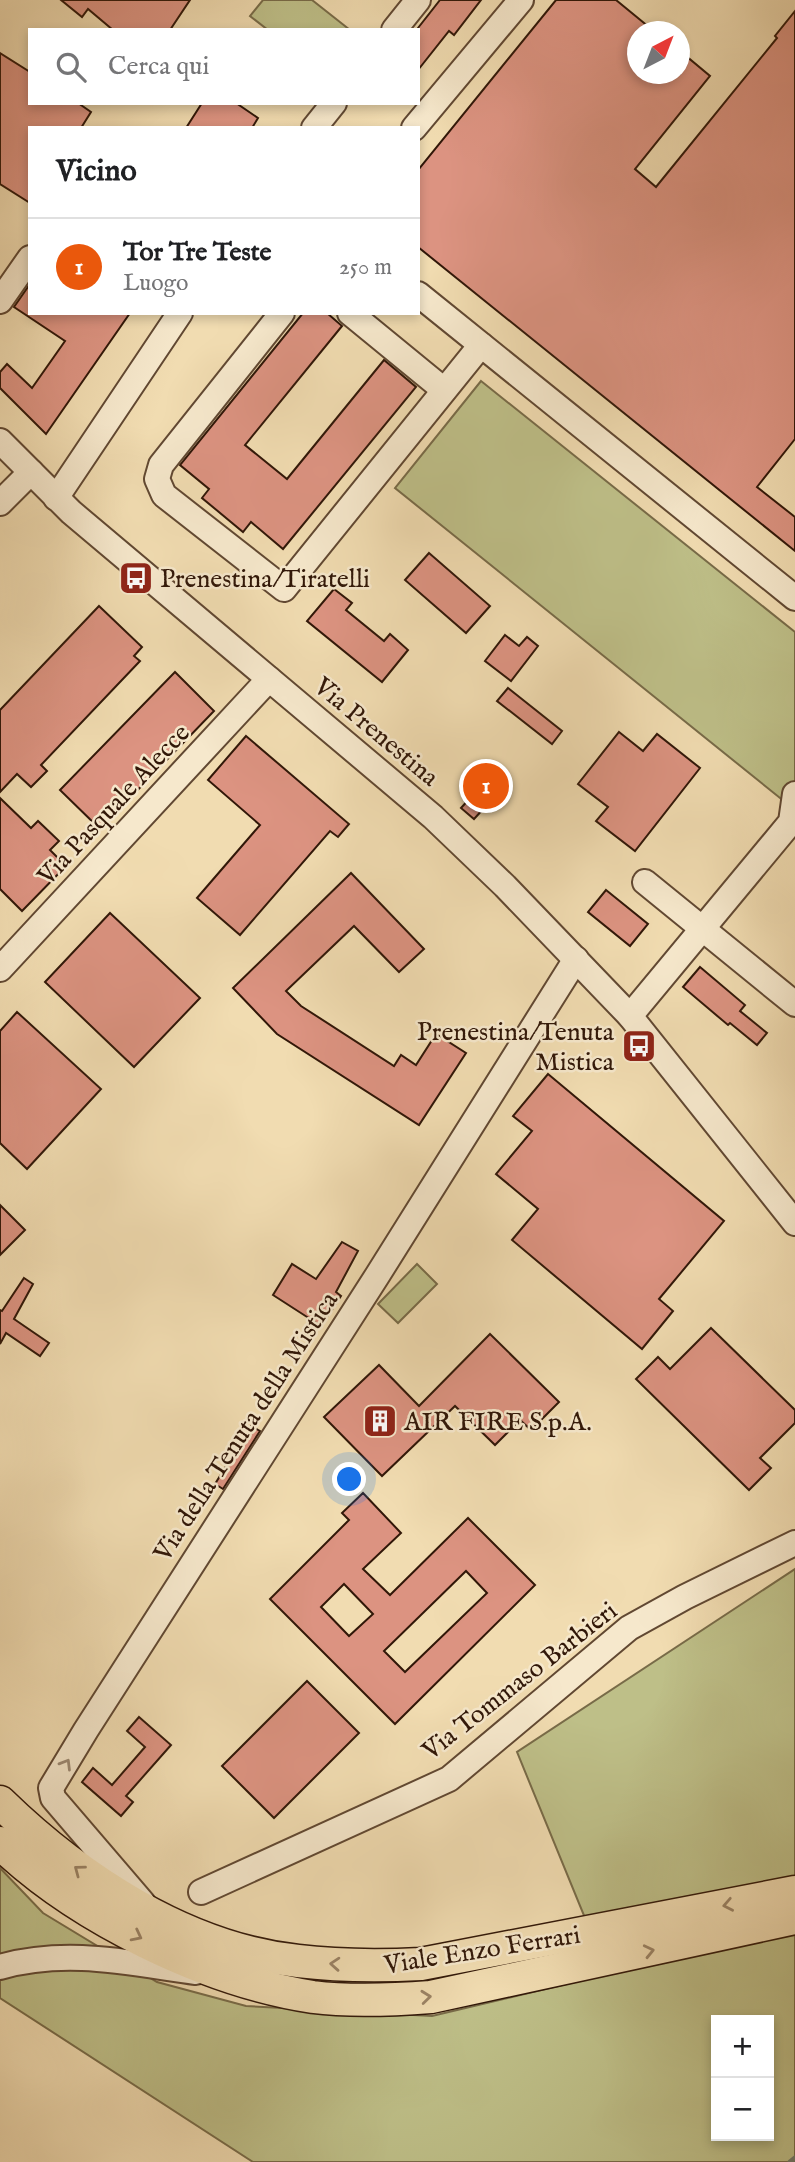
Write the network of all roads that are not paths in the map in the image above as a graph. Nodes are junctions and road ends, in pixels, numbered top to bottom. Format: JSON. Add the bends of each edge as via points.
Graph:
{"nodes":[{"id":1,"x":418,"y":0,"type":"edge"},
{"id":2,"x":521,"y":0,"type":"edge"},
{"id":3,"x":396,"y":28,"type":"edge"},
{"id":4,"x":332,"y":105,"type":"edge"},
{"id":5,"x":316,"y":126,"type":"edge"},
{"id":6,"x":416,"y":126,"type":"edge"},
{"id":7,"x":28,"y":261,"type":"edge"},
{"id":8,"x":420,"y":296,"type":"edge"},
{"id":9,"x":0,"y":301,"type":"edge"},
{"id":10,"x":179,"y":315,"type":"edge"},
{"id":11,"x":280,"y":315,"type":"edge"},
{"id":12,"x":352,"y":315,"type":"edge"},
{"id":13,"x":481,"y":345,"type":"junction"},
{"id":14,"x":444,"y":390,"type":"junction"},
{"id":15,"x":3,"y":452,"type":"edge"},
{"id":16,"x":31,"y":472,"type":"junction"},
{"id":17,"x":56,"y":498,"type":"junction"},
{"id":18,"x":0,"y":503,"type":"edge"},
{"id":19,"x":795,"y":598,"type":"edge"},
{"id":20,"x":270,"y":679,"type":"junction"},
{"id":21,"x":795,"y":794,"type":"edge"},
{"id":22,"x":645,"y":882,"type":"dead end"},
{"id":23,"x":702,"y":929,"type":"junction"},
{"id":24,"x":576,"y":959,"type":"junction"},
{"id":25,"x":0,"y":970,"type":"edge"},
{"id":26,"x":795,"y":1004,"type":"edge"},
{"id":27,"x":631,"y":1016,"type":"junction"},
{"id":28,"x":795,"y":1223,"type":"edge"},
{"id":29,"x":795,"y":1543,"type":"edge"},
{"id":30,"x":0,"y":1802,"type":"edge"},
{"id":31,"x":0,"y":1843,"type":"edge"},
{"id":32,"x":201,"y":1892,"type":"dead end"},
{"id":33,"x":795,"y":1892,"type":"edge"},
{"id":34,"x":152,"y":1913,"type":"junction"},
{"id":35,"x":795,"y":1918,"type":"edge"},
{"id":36,"x":0,"y":1967,"type":"edge"},
{"id":37,"x":223,"y":1976,"type":"junction"}],
"edges":[{"from":1,"to":3,"type":"street"},
{"from":2,"to":6,"type":"street"},
{"from":4,"to":5,"type":"street"},
{"from":7,"to":9,"type":"street"},
{"from":8,"to":13,"type":"street"},
{"from":10,"to":17,"type":"street"},
{"from":11,"to":14,"type":"street","via":[[161,465],[157,479],[164,495],[284,589]]},
{"from":12,"to":14,"type":"street"},
{"from":13,"to":14,"type":"street"},
{"from":13,"to":19,"type":"street"},
{"from":15,"to":16,"type":"street","name":"Via Prenestina"},
{"from":16,"to":17,"type":"street","name":"Via Prenestina"},
{"from":16,"to":18,"type":"street"},
{"from":17,"to":20,"type":"street","name":"Via Prenestina"},
{"from":20,"to":24,"type":"street","name":"Via Prenestina","via":[[433,817]]},
{"from":20,"to":25,"type":"street","name":"Via Pasquale Alecce"},
{"from":21,"to":23,"type":"street","via":[[791,822]]},
{"from":22,"to":23,"type":"street"},
{"from":23,"to":26,"type":"street"},
{"from":23,"to":27,"type":"street"},
{"from":24,"to":27,"type":"street","name":"Via Prenestina"},
{"from":34,"to":24,"type":"street","name":"Via della Tenuta della Mistica","one_way":true,"via":[[53,1798],[51,1788]]},
{"from":27,"to":28,"type":"street","name":"Via Prenestina"},
{"from":29,"to":32,"type":"street","name":"Via Tommaso Barbieri","via":[[629,1628],[449,1779]]},
{"from":34,"to":30,"type":"main road","name":"Viale Enzo Ferrari","one_way":true,"via":[[84,1875]]},
{"from":31,"to":37,"type":"main road","name":"Viale Enzo Ferrari","one_way":true,"via":[[35,1875],[86,1909]]},
{"from":33,"to":34,"type":"main road","name":"Viale Enzo Ferrari","one_way":true,"via":[[421,1964],[366,1966],[296,1961],[241,1949]]},
{"from":37,"to":35,"type":"main road","name":"Viale Enzo Ferrari","one_way":true,"via":[[315,1997],[431,1997]]},
{"from":36,"to":37,"type":"street","via":[[37,1958],[96,1957]]}]}
